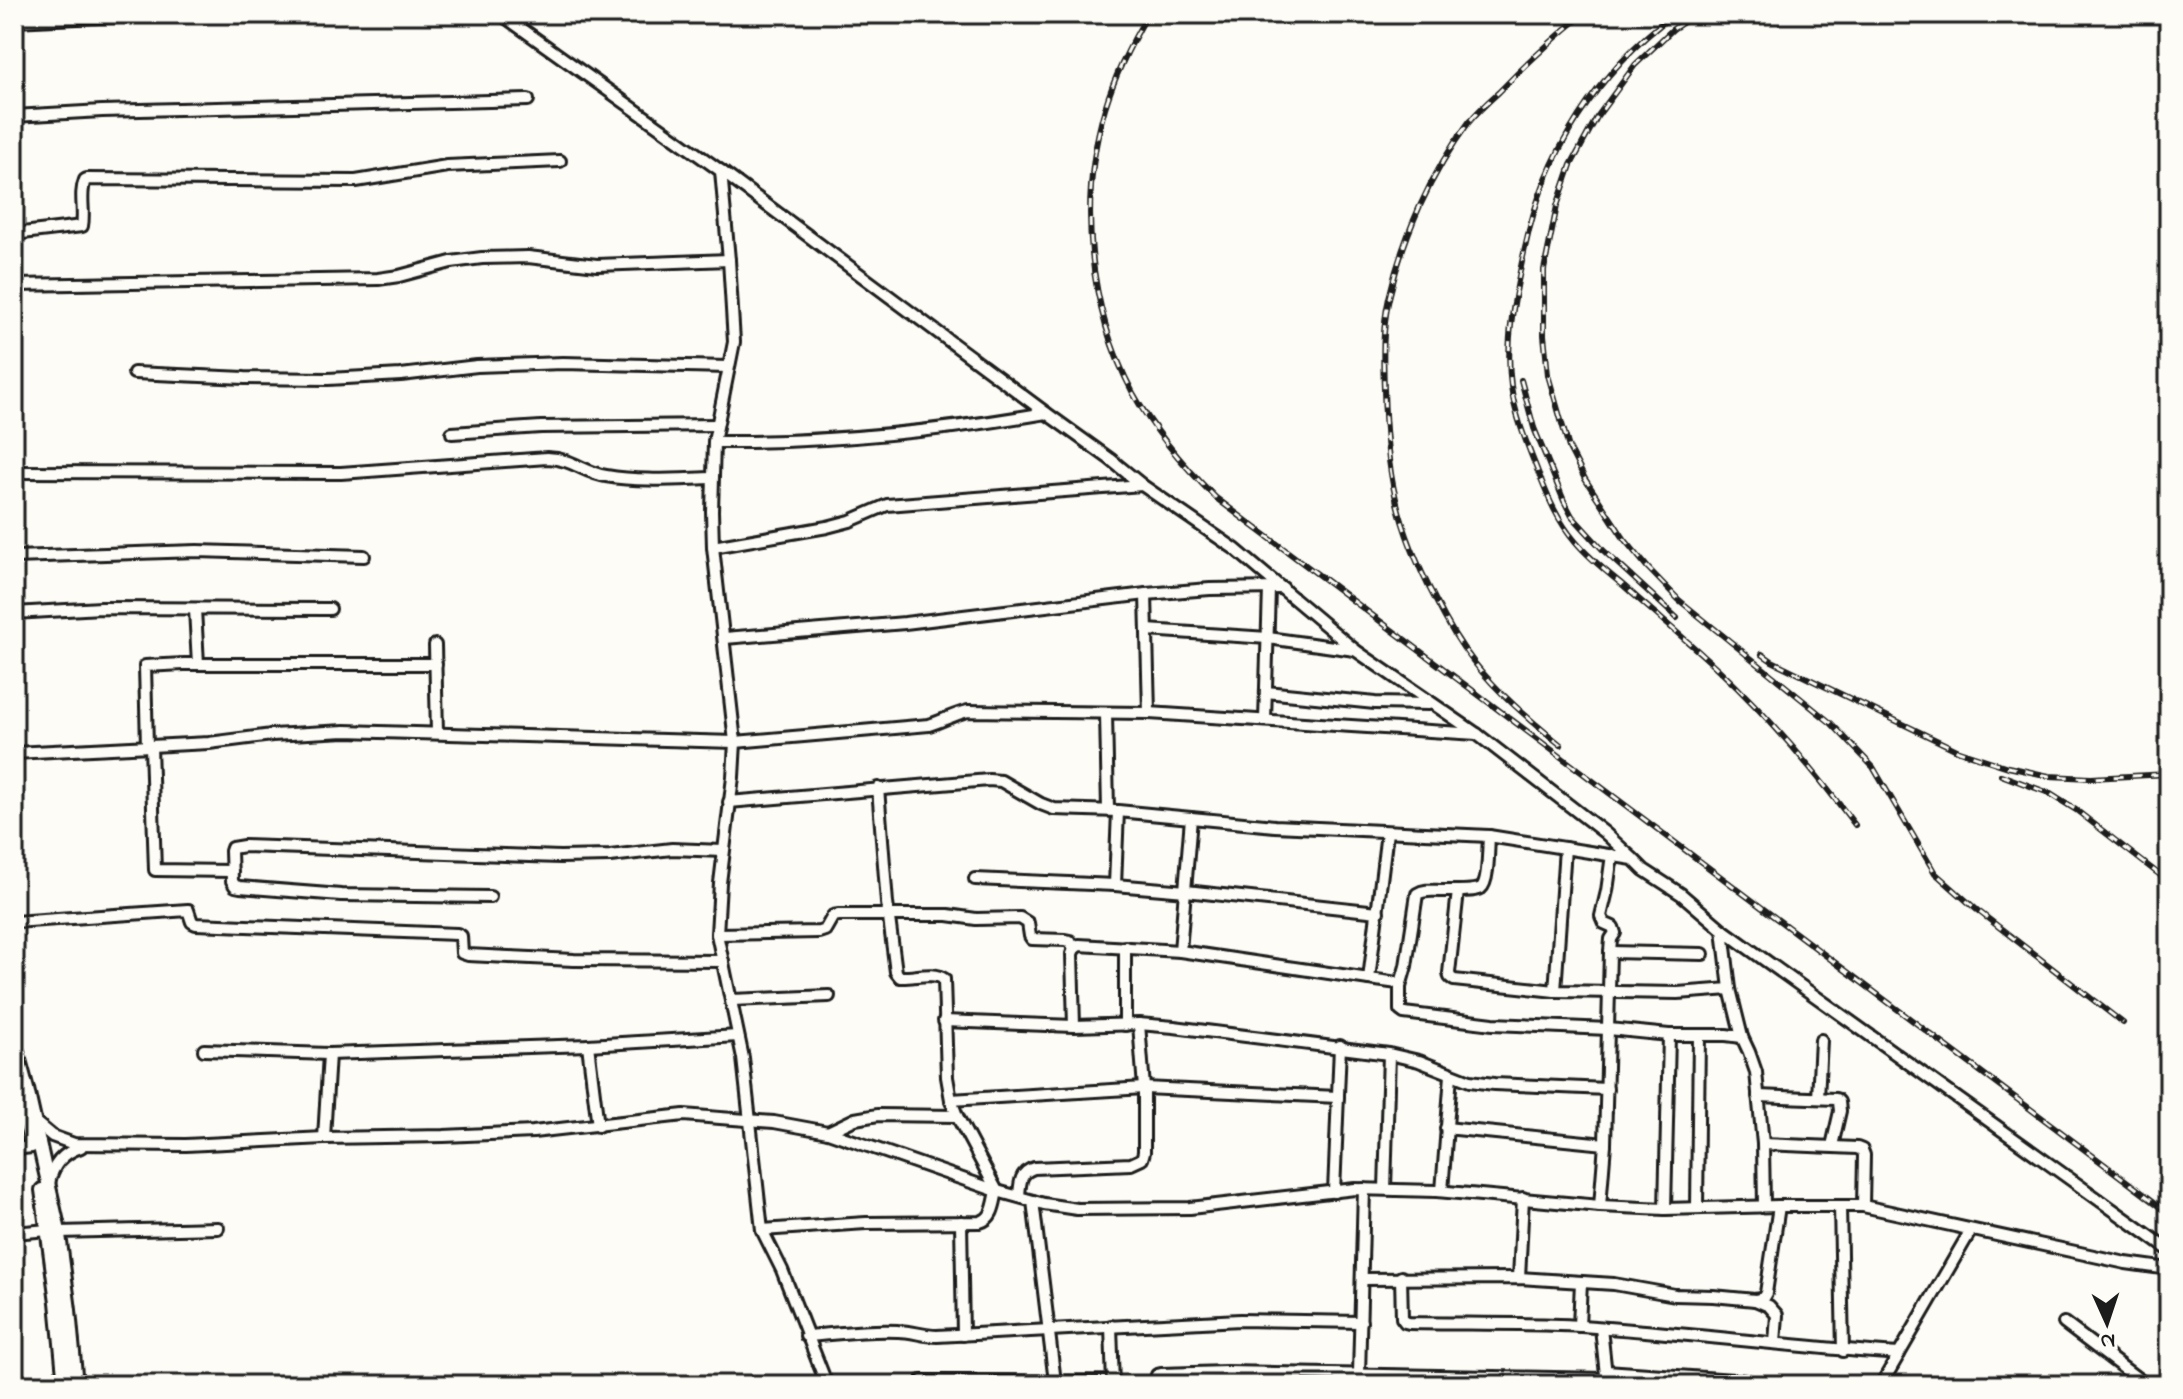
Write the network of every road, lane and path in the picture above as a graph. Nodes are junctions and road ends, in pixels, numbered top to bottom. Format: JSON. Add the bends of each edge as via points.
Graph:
{"nodes":[{"id":1,"x":162,"y":14,"type":"edge"},
{"id":2,"x":501,"y":14,"type":"edge"},
{"id":3,"x":14,"y":21,"type":"edge"},
{"id":4,"x":528,"y":100,"type":"dead end"},
{"id":5,"x":14,"y":116,"type":"edge"},
{"id":6,"x":560,"y":161,"type":"dead end"},
{"id":7,"x":721,"y":171,"type":"junction"},
{"id":8,"x":14,"y":234,"type":"edge"},
{"id":9,"x":729,"y":260,"type":"junction"},
{"id":10,"x":14,"y":285,"type":"edge"},
{"id":11,"x":728,"y":367,"type":"junction"},
{"id":12,"x":134,"y":373,"type":"dead end"},
{"id":13,"x":1046,"y":413,"type":"junction"},
{"id":14,"x":717,"y":425,"type":"junction"},
{"id":15,"x":452,"y":433,"type":"dead end"},
{"id":16,"x":714,"y":442,"type":"junction"},
{"id":17,"x":14,"y":472,"type":"edge"},
{"id":18,"x":712,"y":478,"type":"junction"},
{"id":19,"x":1142,"y":485,"type":"junction"},
{"id":20,"x":713,"y":547,"type":"junction"},
{"id":21,"x":364,"y":556,"type":"dead end"},
{"id":22,"x":14,"y":557,"type":"edge"},
{"id":23,"x":1283,"y":588,"type":"junction"},
{"id":24,"x":1269,"y":589,"type":"junction"},
{"id":25,"x":1146,"y":594,"type":"junction"},
{"id":26,"x":195,"y":609,"type":"junction"},
{"id":27,"x":330,"y":609,"type":"dead end"},
{"id":28,"x":14,"y":613,"type":"edge"},
{"id":29,"x":1147,"y":630,"type":"junction"},
{"id":30,"x":725,"y":638,"type":"junction"},
{"id":31,"x":1268,"y":638,"type":"junction"},
{"id":32,"x":435,"y":645,"type":"dead end"},
{"id":33,"x":1355,"y":650,"type":"junction"},
{"id":34,"x":198,"y":664,"type":"junction"},
{"id":35,"x":436,"y":664,"type":"junction"},
{"id":36,"x":1266,"y":692,"type":"junction"},
{"id":37,"x":1431,"y":704,"type":"junction"},
{"id":38,"x":1106,"y":713,"type":"junction"},
{"id":39,"x":1149,"y":713,"type":"junction"},
{"id":40,"x":1265,"y":720,"type":"junction"},
{"id":41,"x":437,"y":733,"type":"junction"},
{"id":42,"x":1477,"y":734,"type":"junction"},
{"id":43,"x":735,"y":742,"type":"junction"},
{"id":44,"x":149,"y":746,"type":"junction"},
{"id":45,"x":14,"y":753,"type":"edge"},
{"id":46,"x":878,"y":788,"type":"junction"},
{"id":47,"x":729,"y":802,"type":"junction"},
{"id":48,"x":1113,"y":811,"type":"junction"},
{"id":49,"x":1191,"y":818,"type":"junction"},
{"id":50,"x":1387,"y":832,"type":"junction"},
{"id":51,"x":1489,"y":836,"type":"junction"},
{"id":52,"x":1565,"y":848,"type":"junction"},
{"id":53,"x":723,"y":851,"type":"junction"},
{"id":54,"x":1612,"y":855,"type":"junction"},
{"id":55,"x":1633,"y":859,"type":"junction"},
{"id":56,"x":232,"y":871,"type":"junction"},
{"id":57,"x":975,"y":879,"type":"dead end"},
{"id":58,"x":1115,"y":885,"type":"junction"},
{"id":59,"x":1186,"y":891,"type":"junction"},
{"id":60,"x":1458,"y":891,"type":"junction"},
{"id":61,"x":490,"y":897,"type":"dead end"},
{"id":62,"x":1378,"y":912,"type":"junction"},
{"id":63,"x":889,"y":915,"type":"junction"},
{"id":64,"x":14,"y":922,"type":"edge"},
{"id":65,"x":1723,"y":930,"type":"junction"},
{"id":66,"x":717,"y":934,"type":"junction"},
{"id":67,"x":1125,"y":947,"type":"junction"},
{"id":68,"x":1074,"y":949,"type":"junction"},
{"id":69,"x":1180,"y":951,"type":"junction"},
{"id":70,"x":1610,"y":952,"type":"junction"},
{"id":71,"x":1703,"y":954,"type":"dead end"},
{"id":72,"x":723,"y":961,"type":"junction"},
{"id":73,"x":1369,"y":979,"type":"junction"},
{"id":74,"x":1400,"y":987,"type":"junction"},
{"id":75,"x":1730,"y":989,"type":"junction"},
{"id":76,"x":1555,"y":991,"type":"junction"},
{"id":77,"x":1610,"y":992,"type":"junction"},
{"id":78,"x":829,"y":996,"type":"dead end"},
{"id":79,"x":732,"y":1000,"type":"junction"},
{"id":80,"x":944,"y":1021,"type":"junction"},
{"id":81,"x":1139,"y":1024,"type":"junction"},
{"id":82,"x":1125,"y":1025,"type":"junction"},
{"id":83,"x":1074,"y":1026,"type":"junction"},
{"id":84,"x":1609,"y":1029,"type":"junction"},
{"id":85,"x":1669,"y":1035,"type":"junction"},
{"id":86,"x":738,"y":1036,"type":"junction"},
{"id":87,"x":1699,"y":1036,"type":"junction"},
{"id":88,"x":1742,"y":1037,"type":"junction"},
{"id":89,"x":1821,"y":1040,"type":"dead end"},
{"id":90,"x":14,"y":1041,"type":"edge"},
{"id":91,"x":588,"y":1045,"type":"junction"},
{"id":92,"x":1340,"y":1046,"type":"junction"},
{"id":93,"x":204,"y":1050,"type":"dead end"},
{"id":94,"x":329,"y":1054,"type":"junction"},
{"id":95,"x":1389,"y":1054,"type":"junction"},
{"id":96,"x":1451,"y":1075,"type":"junction"},
{"id":97,"x":14,"y":1078,"type":"edge"},
{"id":98,"x":1144,"y":1088,"type":"junction"},
{"id":99,"x":1607,"y":1089,"type":"junction"},
{"id":100,"x":1758,"y":1096,"type":"junction"},
{"id":101,"x":1338,"y":1097,"type":"junction"},
{"id":102,"x":1818,"y":1098,"type":"junction"},
{"id":103,"x":951,"y":1100,"type":"junction"},
{"id":104,"x":957,"y":1116,"type":"junction"},
{"id":105,"x":34,"y":1121,"type":"junction"},
{"id":106,"x":750,"y":1121,"type":"junction"},
{"id":107,"x":598,"y":1126,"type":"junction"},
{"id":108,"x":1446,"y":1128,"type":"junction"},
{"id":109,"x":828,"y":1132,"type":"junction"},
{"id":110,"x":324,"y":1138,"type":"junction"},
{"id":111,"x":34,"y":1142,"type":"junction"},
{"id":112,"x":90,"y":1144,"type":"junction"},
{"id":113,"x":1605,"y":1144,"type":"junction"},
{"id":114,"x":1763,"y":1144,"type":"junction"},
{"id":115,"x":1832,"y":1146,"type":"junction"},
{"id":116,"x":14,"y":1149,"type":"edge"},
{"id":117,"x":49,"y":1187,"type":"junction"},
{"id":118,"x":1364,"y":1189,"type":"junction"},
{"id":119,"x":1385,"y":1189,"type":"junction"},
{"id":120,"x":997,"y":1191,"type":"junction"},
{"id":121,"x":1442,"y":1191,"type":"junction"},
{"id":122,"x":1334,"y":1192,"type":"junction"},
{"id":123,"x":1019,"y":1196,"type":"junction"},
{"id":124,"x":1523,"y":1198,"type":"junction"},
{"id":125,"x":1033,"y":1201,"type":"junction"},
{"id":126,"x":1600,"y":1206,"type":"junction"},
{"id":127,"x":1764,"y":1206,"type":"junction"},
{"id":128,"x":1779,"y":1206,"type":"junction"},
{"id":129,"x":1840,"y":1206,"type":"junction"},
{"id":130,"x":1863,"y":1206,"type":"junction"},
{"id":131,"x":1697,"y":1208,"type":"junction"},
{"id":132,"x":1665,"y":1209,"type":"junction"},
{"id":133,"x":961,"y":1222,"type":"junction"},
{"id":134,"x":218,"y":1228,"type":"dead end"},
{"id":135,"x":762,"y":1230,"type":"junction"},
{"id":136,"x":1971,"y":1230,"type":"junction"},
{"id":137,"x":54,"y":1231,"type":"junction"},
{"id":138,"x":14,"y":1233,"type":"edge"},
{"id":139,"x":2169,"y":1250,"type":"edge"},
{"id":140,"x":2169,"y":1269,"type":"edge"},
{"id":141,"x":1401,"y":1277,"type":"junction"},
{"id":142,"x":1519,"y":1278,"type":"junction"},
{"id":143,"x":1362,"y":1279,"type":"junction"},
{"id":144,"x":1581,"y":1282,"type":"junction"},
{"id":145,"x":1755,"y":1300,"type":"junction"},
{"id":146,"x":1361,"y":1322,"type":"junction"},
{"id":147,"x":2064,"y":1323,"type":"dead end"},
{"id":148,"x":1111,"y":1326,"type":"junction"},
{"id":149,"x":1579,"y":1326,"type":"junction"},
{"id":150,"x":1601,"y":1328,"type":"junction"},
{"id":151,"x":1049,"y":1329,"type":"junction"},
{"id":152,"x":963,"y":1335,"type":"junction"},
{"id":153,"x":806,"y":1336,"type":"junction"},
{"id":154,"x":1775,"y":1343,"type":"junction"},
{"id":155,"x":1843,"y":1351,"type":"junction"},
{"id":156,"x":1899,"y":1354,"type":"junction"},
{"id":157,"x":1359,"y":1374,"type":"junction"},
{"id":158,"x":1607,"y":1378,"type":"edge"},
{"id":159,"x":1675,"y":1380,"type":"edge"},
{"id":160,"x":922,"y":1381,"type":"dead end"},
{"id":161,"x":1748,"y":1381,"type":"dead end"},
{"id":162,"x":1055,"y":1382,"type":"junction"},
{"id":163,"x":1113,"y":1384,"type":"edge"},
{"id":164,"x":65,"y":1385,"type":"edge"},
{"id":165,"x":76,"y":1385,"type":"edge"},
{"id":166,"x":827,"y":1385,"type":"edge"},
{"id":167,"x":1154,"y":1385,"type":"edge"},
{"id":168,"x":1881,"y":1385,"type":"edge"},
{"id":169,"x":2146,"y":1385,"type":"edge"}],
"edges":[{"from":1,"to":3,"type":"street"},
{"from":2,"to":7,"type":"street"},
{"from":4,"to":5,"type":"street"},
{"from":6,"to":8,"type":"street","via":[[447,166],[356,181],[87,179],[82,186],[82,226]]},
{"from":7,"to":9,"type":"street"},
{"from":7,"to":13,"type":"street"},
{"from":9,"to":10,"type":"street","via":[[607,265],[497,258],[451,262],[378,279]]},
{"from":9,"to":11,"type":"street","via":[[734,342]]},
{"from":11,"to":12,"type":"street","via":[[563,363],[328,379]]},
{"from":11,"to":14,"type":"street"},
{"from":13,"to":16,"type":"street","via":[[842,438]]},
{"from":13,"to":19,"type":"street"},
{"from":14,"to":15,"type":"street"},
{"from":14,"to":16,"type":"street"},
{"from":16,"to":18,"type":"street"},
{"from":17,"to":18,"type":"street","via":[[341,473],[561,458],[609,477]]},
{"from":18,"to":20,"type":"street"},
{"from":19,"to":20,"type":"street","via":[[887,505],[827,527]]},
{"from":19,"to":23,"type":"street"},
{"from":20,"to":30,"type":"street"},
{"from":21,"to":22,"type":"street","via":[[184,551]]},
{"from":23,"to":24,"type":"street"},
{"from":23,"to":33,"type":"street"},
{"from":24,"to":25,"type":"street"},
{"from":24,"to":31,"type":"street"},
{"from":25,"to":29,"type":"street"},
{"from":25,"to":30,"type":"street"},
{"from":26,"to":27,"type":"street"},
{"from":26,"to":28,"type":"street"},
{"from":26,"to":34,"type":"street"},
{"from":29,"to":31,"type":"street"},
{"from":29,"to":39,"type":"street"},
{"from":30,"to":43,"type":"street"},
{"from":31,"to":33,"type":"street"},
{"from":31,"to":36,"type":"street"},
{"from":32,"to":35,"type":"street"},
{"from":33,"to":37,"type":"street"},
{"from":34,"to":35,"type":"street"},
{"from":34,"to":44,"type":"street","via":[[145,666]]},
{"from":35,"to":41,"type":"street"},
{"from":36,"to":37,"type":"street"},
{"from":36,"to":40,"type":"street"},
{"from":37,"to":42,"type":"street"},
{"from":38,"to":39,"type":"street"},
{"from":38,"to":43,"type":"street","via":[[968,711],[929,725]]},
{"from":38,"to":48,"type":"street"},
{"from":39,"to":40,"type":"street"},
{"from":40,"to":42,"type":"street"},
{"from":41,"to":43,"type":"street"},
{"from":41,"to":44,"type":"street","via":[[345,731]]},
{"from":42,"to":55,"type":"street"},
{"from":43,"to":47,"type":"street"},
{"from":44,"to":45,"type":"street"},
{"from":44,"to":56,"type":"street","via":[[155,870]]},
{"from":46,"to":47,"type":"street"},
{"from":46,"to":48,"type":"street","via":[[1001,781],[1054,809]]},
{"from":46,"to":63,"type":"street"},
{"from":47,"to":53,"type":"street"},
{"from":48,"to":49,"type":"street"},
{"from":48,"to":58,"type":"street"},
{"from":49,"to":50,"type":"street"},
{"from":49,"to":59,"type":"street"},
{"from":50,"to":51,"type":"street"},
{"from":50,"to":62,"type":"street"},
{"from":51,"to":52,"type":"street"},
{"from":51,"to":60,"type":"street","via":[[1483,886]]},
{"from":52,"to":54,"type":"street"},
{"from":52,"to":76,"type":"street"},
{"from":53,"to":56,"type":"street","via":[[560,857],[237,846],[231,851]]},
{"from":53,"to":66,"type":"street"},
{"from":54,"to":55,"type":"street"},
{"from":54,"to":70,"type":"street","via":[[1601,916],[1615,930]]},
{"from":55,"to":65,"type":"street"},
{"from":56,"to":61,"type":"street","via":[[232,881],[240,887]]},
{"from":57,"to":58,"type":"street"},
{"from":58,"to":59,"type":"street"},
{"from":59,"to":62,"type":"street"},
{"from":59,"to":69,"type":"street"},
{"from":60,"to":74,"type":"street","via":[[1417,894]]},
{"from":60,"to":76,"type":"street","via":[[1450,977]]},
{"from":62,"to":73,"type":"street"},
{"from":63,"to":66,"type":"street","via":[[833,916],[819,932]]},
{"from":63,"to":68,"type":"street","via":[[1020,918],[1028,923],[1032,939],[1070,941]]},
{"from":63,"to":80,"type":"street","via":[[897,975],[941,975]]},
{"from":64,"to":72,"type":"street","via":[[188,910],[196,924],[457,934],[462,953],[468,955]]},
{"from":65,"to":75,"type":"street"},
{"from":65,"to":139,"type":"street"},
{"from":66,"to":72,"type":"street"},
{"from":67,"to":68,"type":"street"},
{"from":67,"to":69,"type":"street"},
{"from":67,"to":82,"type":"street"},
{"from":68,"to":83,"type":"street"},
{"from":69,"to":73,"type":"street"},
{"from":70,"to":71,"type":"street"},
{"from":70,"to":77,"type":"street"},
{"from":72,"to":79,"type":"street"},
{"from":73,"to":74,"type":"street"},
{"from":74,"to":84,"type":"street","via":[[1400,1010],[1412,1015]]},
{"from":75,"to":77,"type":"street"},
{"from":75,"to":88,"type":"street"},
{"from":76,"to":77,"type":"street"},
{"from":77,"to":84,"type":"street"},
{"from":78,"to":79,"type":"street"},
{"from":79,"to":86,"type":"street"},
{"from":80,"to":83,"type":"street"},
{"from":80,"to":103,"type":"street"},
{"from":81,"to":82,"type":"street"},
{"from":81,"to":92,"type":"street"},
{"from":81,"to":98,"type":"street"},
{"from":82,"to":83,"type":"street"},
{"from":84,"to":85,"type":"street"},
{"from":84,"to":99,"type":"street"},
{"from":85,"to":87,"type":"street"},
{"from":85,"to":132,"type":"street"},
{"from":86,"to":91,"type":"street"},
{"from":86,"to":106,"type":"street"},
{"from":87,"to":88,"type":"street"},
{"from":87,"to":131,"type":"street"},
{"from":88,"to":100,"type":"street","via":[[1756,1072]]},
{"from":89,"to":102,"type":"street"},
{"from":90,"to":105,"type":"main road"},
{"from":91,"to":94,"type":"street"},
{"from":91,"to":107,"type":"street"},
{"from":92,"to":95,"type":"street"},
{"from":92,"to":101,"type":"street"},
{"from":93,"to":94,"type":"street"},
{"from":94,"to":110,"type":"street"},
{"from":95,"to":96,"type":"street"},
{"from":95,"to":119,"type":"street"},
{"from":96,"to":99,"type":"street","via":[[1494,1084]]},
{"from":96,"to":108,"type":"street"},
{"from":97,"to":111,"type":"main road"},
{"from":98,"to":101,"type":"street"},
{"from":98,"to":103,"type":"street"},
{"from":98,"to":123,"type":"street","via":[[1142,1159],[1131,1164],[1034,1168],[1023,1175]]},
{"from":99,"to":113,"type":"street"},
{"from":100,"to":102,"type":"street"},
{"from":100,"to":114,"type":"street"},
{"from":101,"to":122,"type":"street"},
{"from":102,"to":115,"type":"street","via":[[1836,1099],[1840,1105]]},
{"from":103,"to":104,"type":"street"},
{"from":104,"to":109,"type":"street","via":[[878,1115]]},
{"from":104,"to":120,"type":"street"},
{"from":105,"to":111,"type":"main road"},
{"from":105,"to":112,"type":"street","via":[[59,1140]]},
{"from":106,"to":107,"type":"street","via":[[684,1115]]},
{"from":106,"to":109,"type":"street"},
{"from":106,"to":135,"type":"street"},
{"from":107,"to":110,"type":"street"},
{"from":108,"to":113,"type":"street"},
{"from":108,"to":121,"type":"street"},
{"from":109,"to":120,"type":"street"},
{"from":110,"to":112,"type":"street"},
{"from":111,"to":116,"type":"street"},
{"from":111,"to":117,"type":"main road"},
{"from":111,"to":137,"type":"main road"},
{"from":112,"to":117,"type":"street","via":[[62,1157]]},
{"from":113,"to":126,"type":"street"},
{"from":114,"to":115,"type":"street"},
{"from":114,"to":127,"type":"street"},
{"from":115,"to":130,"type":"street","via":[[1862,1150]]},
{"from":117,"to":137,"type":"main road"},
{"from":118,"to":119,"type":"street"},
{"from":118,"to":122,"type":"street"},
{"from":118,"to":143,"type":"street"},
{"from":119,"to":121,"type":"street"},
{"from":120,"to":123,"type":"street"},
{"from":120,"to":133,"type":"street","via":[[989,1218]]},
{"from":121,"to":124,"type":"street"},
{"from":122,"to":125,"type":"street","via":[[1190,1208],[1077,1209]]},
{"from":123,"to":125,"type":"street"},
{"from":124,"to":126,"type":"street"},
{"from":124,"to":142,"type":"street"},
{"from":125,"to":151,"type":"street"},
{"from":126,"to":132,"type":"street"},
{"from":127,"to":128,"type":"street"},
{"from":127,"to":131,"type":"street"},
{"from":128,"to":129,"type":"street"},
{"from":128,"to":145,"type":"street","via":[[1766,1293]]},
{"from":129,"to":130,"type":"street"},
{"from":129,"to":155,"type":"street"},
{"from":130,"to":136,"type":"street"},
{"from":131,"to":132,"type":"street"},
{"from":133,"to":135,"type":"street"},
{"from":133,"to":152,"type":"street"},
{"from":134,"to":137,"type":"street"},
{"from":135,"to":153,"type":"street"},
{"from":136,"to":140,"type":"street"},
{"from":136,"to":156,"type":"street"},
{"from":137,"to":138,"type":"street"},
{"from":137,"to":164,"type":"main road"},
{"from":137,"to":165,"type":"main road"},
{"from":141,"to":142,"type":"street"},
{"from":141,"to":143,"type":"street"},
{"from":141,"to":149,"type":"street","via":[[1405,1322]]},
{"from":142,"to":144,"type":"street"},
{"from":143,"to":146,"type":"street"},
{"from":144,"to":145,"type":"street"},
{"from":144,"to":149,"type":"street"},
{"from":145,"to":154,"type":"street","via":[[1777,1315]]},
{"from":146,"to":148,"type":"street"},
{"from":146,"to":157,"type":"street"},
{"from":147,"to":169,"type":"street"},
{"from":148,"to":151,"type":"street"},
{"from":148,"to":163,"type":"street"},
{"from":149,"to":150,"type":"street"},
{"from":150,"to":154,"type":"street"},
{"from":150,"to":158,"type":"street"},
{"from":151,"to":152,"type":"street"},
{"from":151,"to":162,"type":"street"},
{"from":152,"to":153,"type":"street","via":[[890,1331]]},
{"from":153,"to":166,"type":"street"},
{"from":154,"to":155,"type":"street"},
{"from":155,"to":156,"type":"street"},
{"from":156,"to":168,"type":"street"},
{"from":157,"to":158,"type":"street"},
{"from":157,"to":167,"type":"street","via":[[1161,1374]]},
{"from":158,"to":159,"type":"street"},
{"from":159,"to":161,"type":"street"},
{"from":160,"to":162,"type":"street"},
{"from":162,"to":163,"type":"street"}]}
